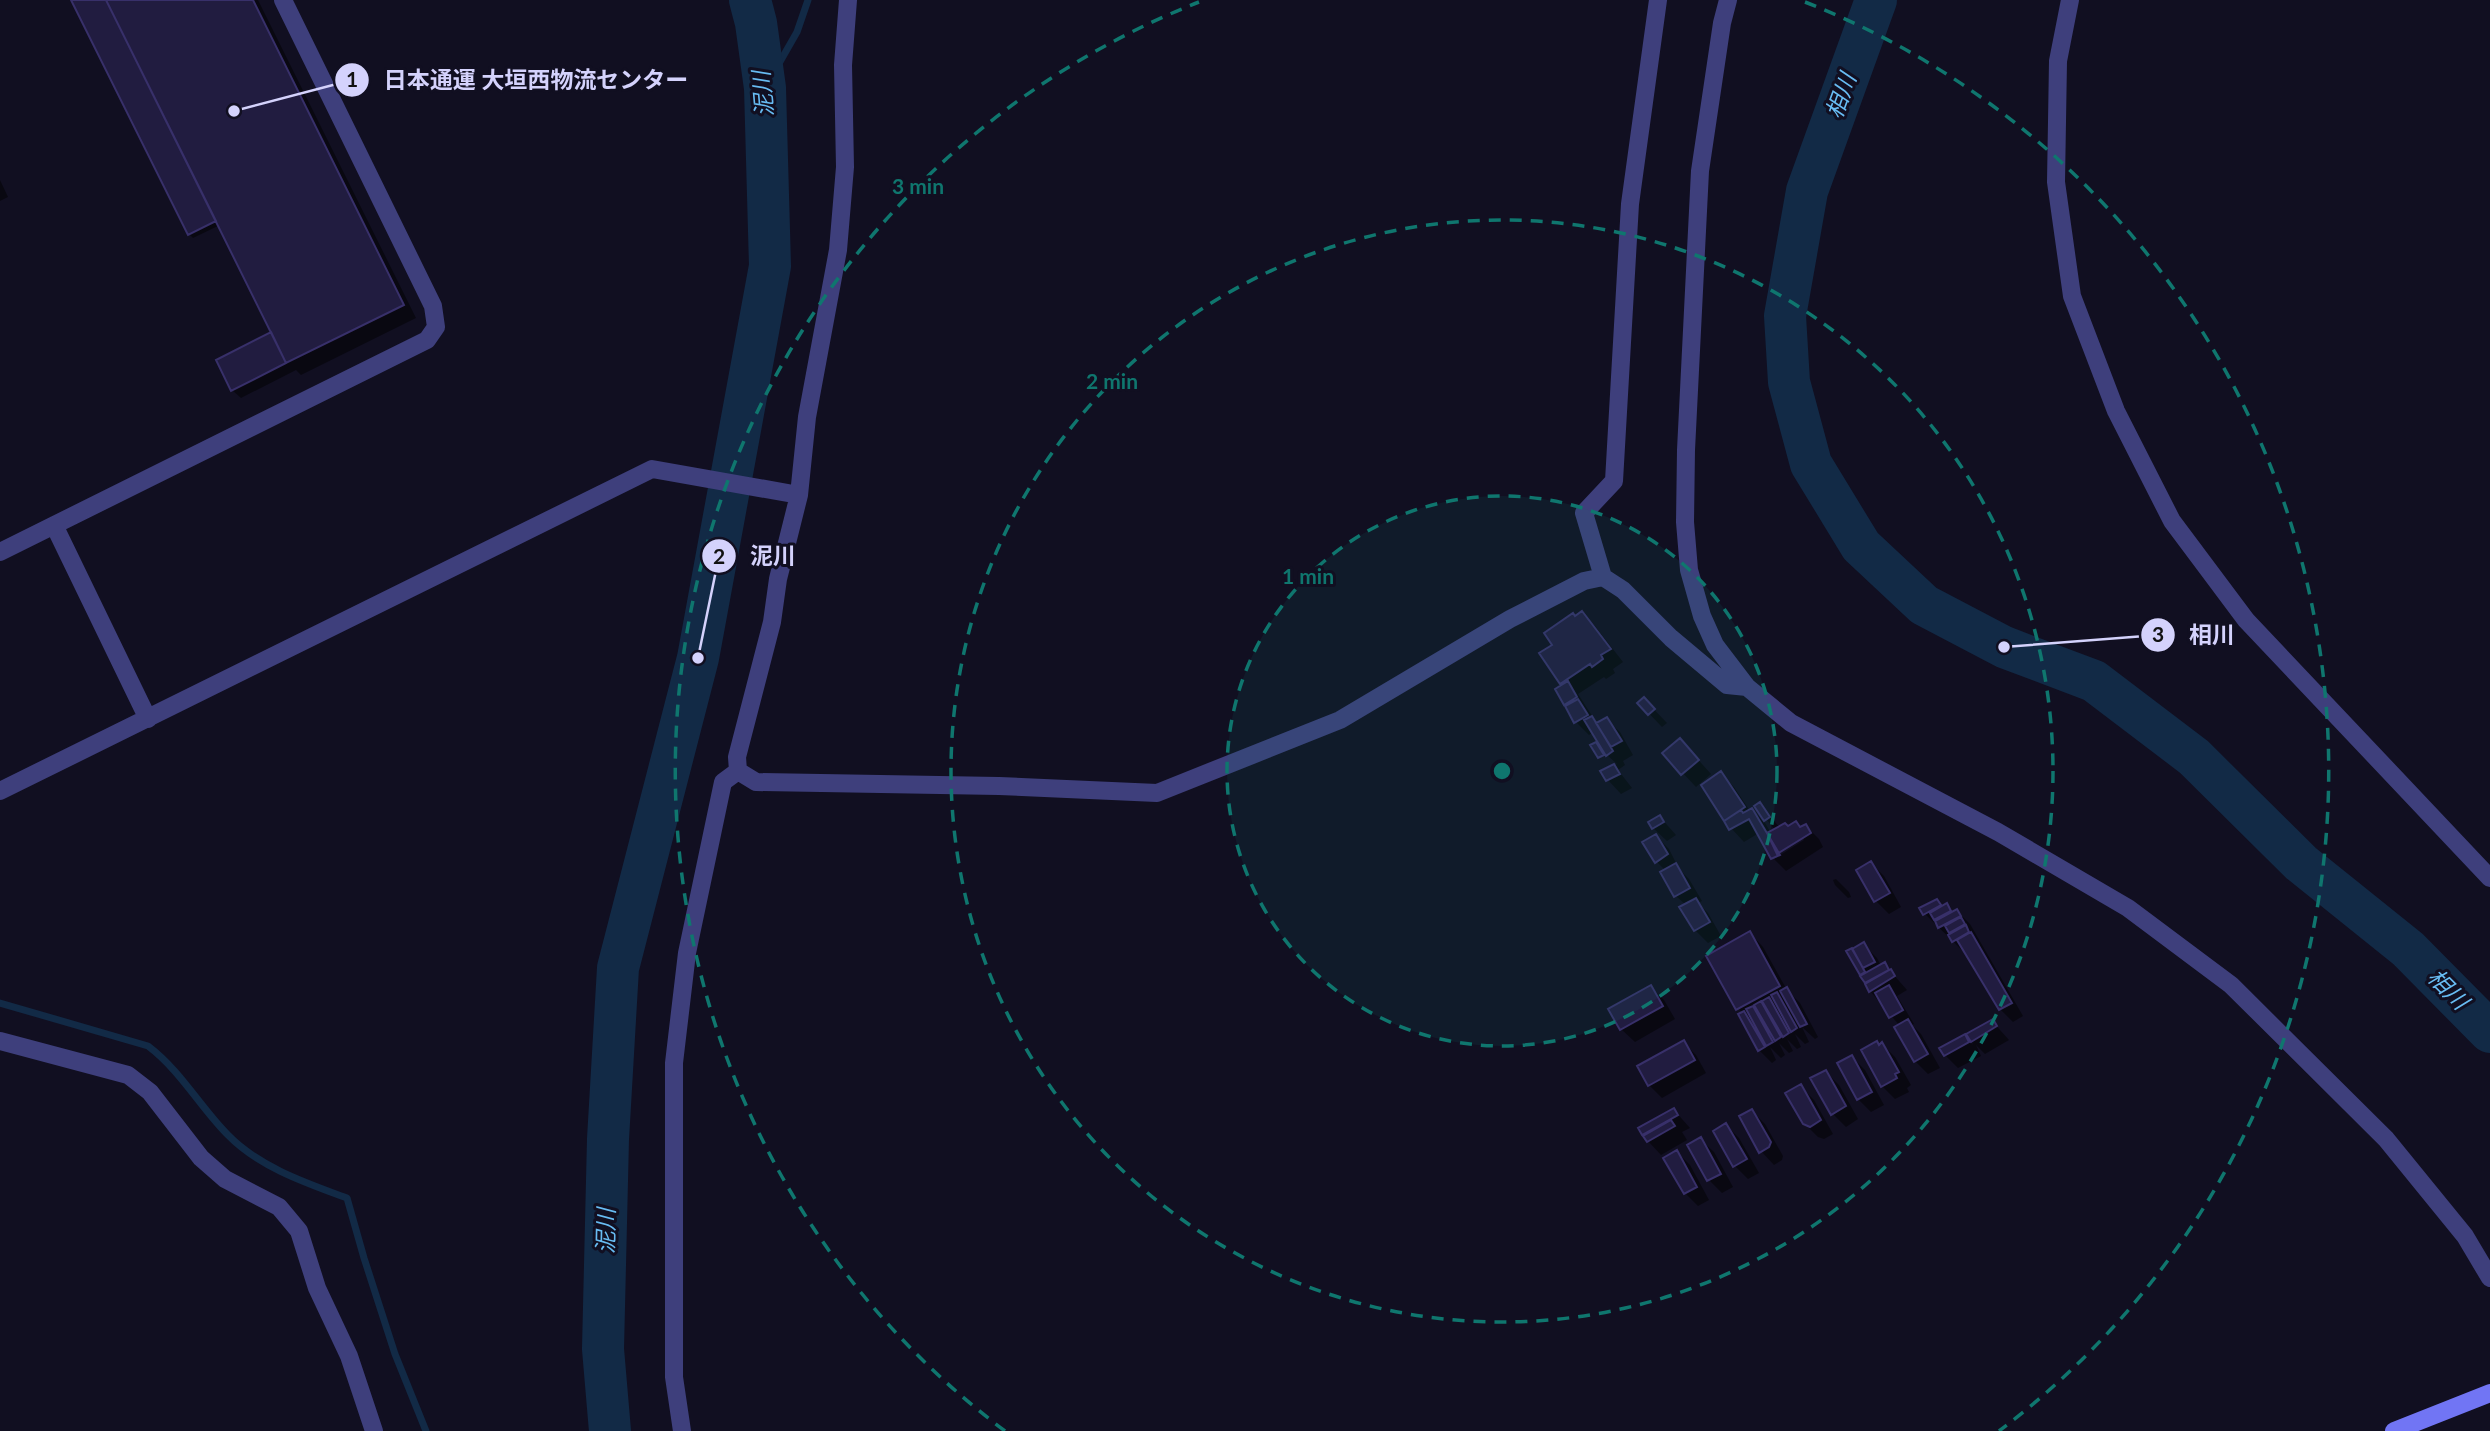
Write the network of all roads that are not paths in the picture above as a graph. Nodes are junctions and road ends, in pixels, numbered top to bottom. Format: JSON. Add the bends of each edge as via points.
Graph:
{"nodes":[{"id":1,"x":283,"y":0,"type":"edge"},
{"id":2,"x":848,"y":0,"type":"edge"},
{"id":3,"x":1658,"y":0,"type":"edge"},
{"id":4,"x":1728,"y":0,"type":"edge"},
{"id":5,"x":2070,"y":0,"type":"edge"},
{"id":6,"x":790,"y":494,"type":"junction"},
{"id":7,"x":54,"y":525,"type":"junction"},
{"id":8,"x":0,"y":552,"type":"edge"},
{"id":9,"x":1603,"y":577,"type":"junction"},
{"id":10,"x":1747,"y":687,"type":"junction"},
{"id":11,"x":148,"y":719,"type":"junction"},
{"id":12,"x":738,"y":771,"type":"junction"},
{"id":13,"x":0,"y":791,"type":"edge"},
{"id":14,"x":2490,"y":878,"type":"edge"},
{"id":15,"x":0,"y":1041,"type":"edge"},
{"id":16,"x":2490,"y":1278,"type":"edge"},
{"id":17,"x":2490,"y":1392,"type":"edge"},
{"id":18,"x":374,"y":1431,"type":"edge"},
{"id":19,"x":682,"y":1431,"type":"edge"},
{"id":20,"x":2394,"y":1431,"type":"edge"}],
"edges":[{"from":1,"to":7,"type":"street","via":[[433,306],[436,327],[427,340]]},
{"from":2,"to":6,"type":"street","via":[[843,65],[845,167],[838,250]]},
{"from":3,"to":9,"type":"street","via":[[1630,204],[1614,481],[1584,513]]},
{"from":4,"to":10,"type":"street","via":[[1700,171],[1685,522],[1689,570],[1702,616],[1715,645]]},
{"from":5,"to":14,"type":"street","via":[[2058,61],[2056,182],[2072,296],[2116,411],[2172,520],[2246,620]]},
{"from":6,"to":11,"type":"street","via":[[652,469]]},
{"from":6,"to":12,"type":"street","via":[[772,622],[737,757]]},
{"from":7,"to":8,"type":"street"},
{"from":7,"to":11,"type":"street"},
{"from":9,"to":10,"type":"street","via":[[1727,685]]},
{"from":9,"to":12,"type":"street","via":[[1584,580],[1510,619],[1340,720],[1157,793],[756,782]]},
{"from":10,"to":16,"type":"street","via":[[1791,723],[1998,832],[2128,908],[2231,985],[2386,1139],[2465,1236]]},
{"from":11,"to":13,"type":"street"},
{"from":12,"to":19,"type":"street","via":[[723,782],[687,953],[674,1063],[674,1377]]},
{"from":15,"to":18,"type":"street","via":[[128,1075],[150,1092],[201,1158],[226,1179],[279,1207],[299,1231]]},
{"from":17,"to":20,"type":"main road"}]}
